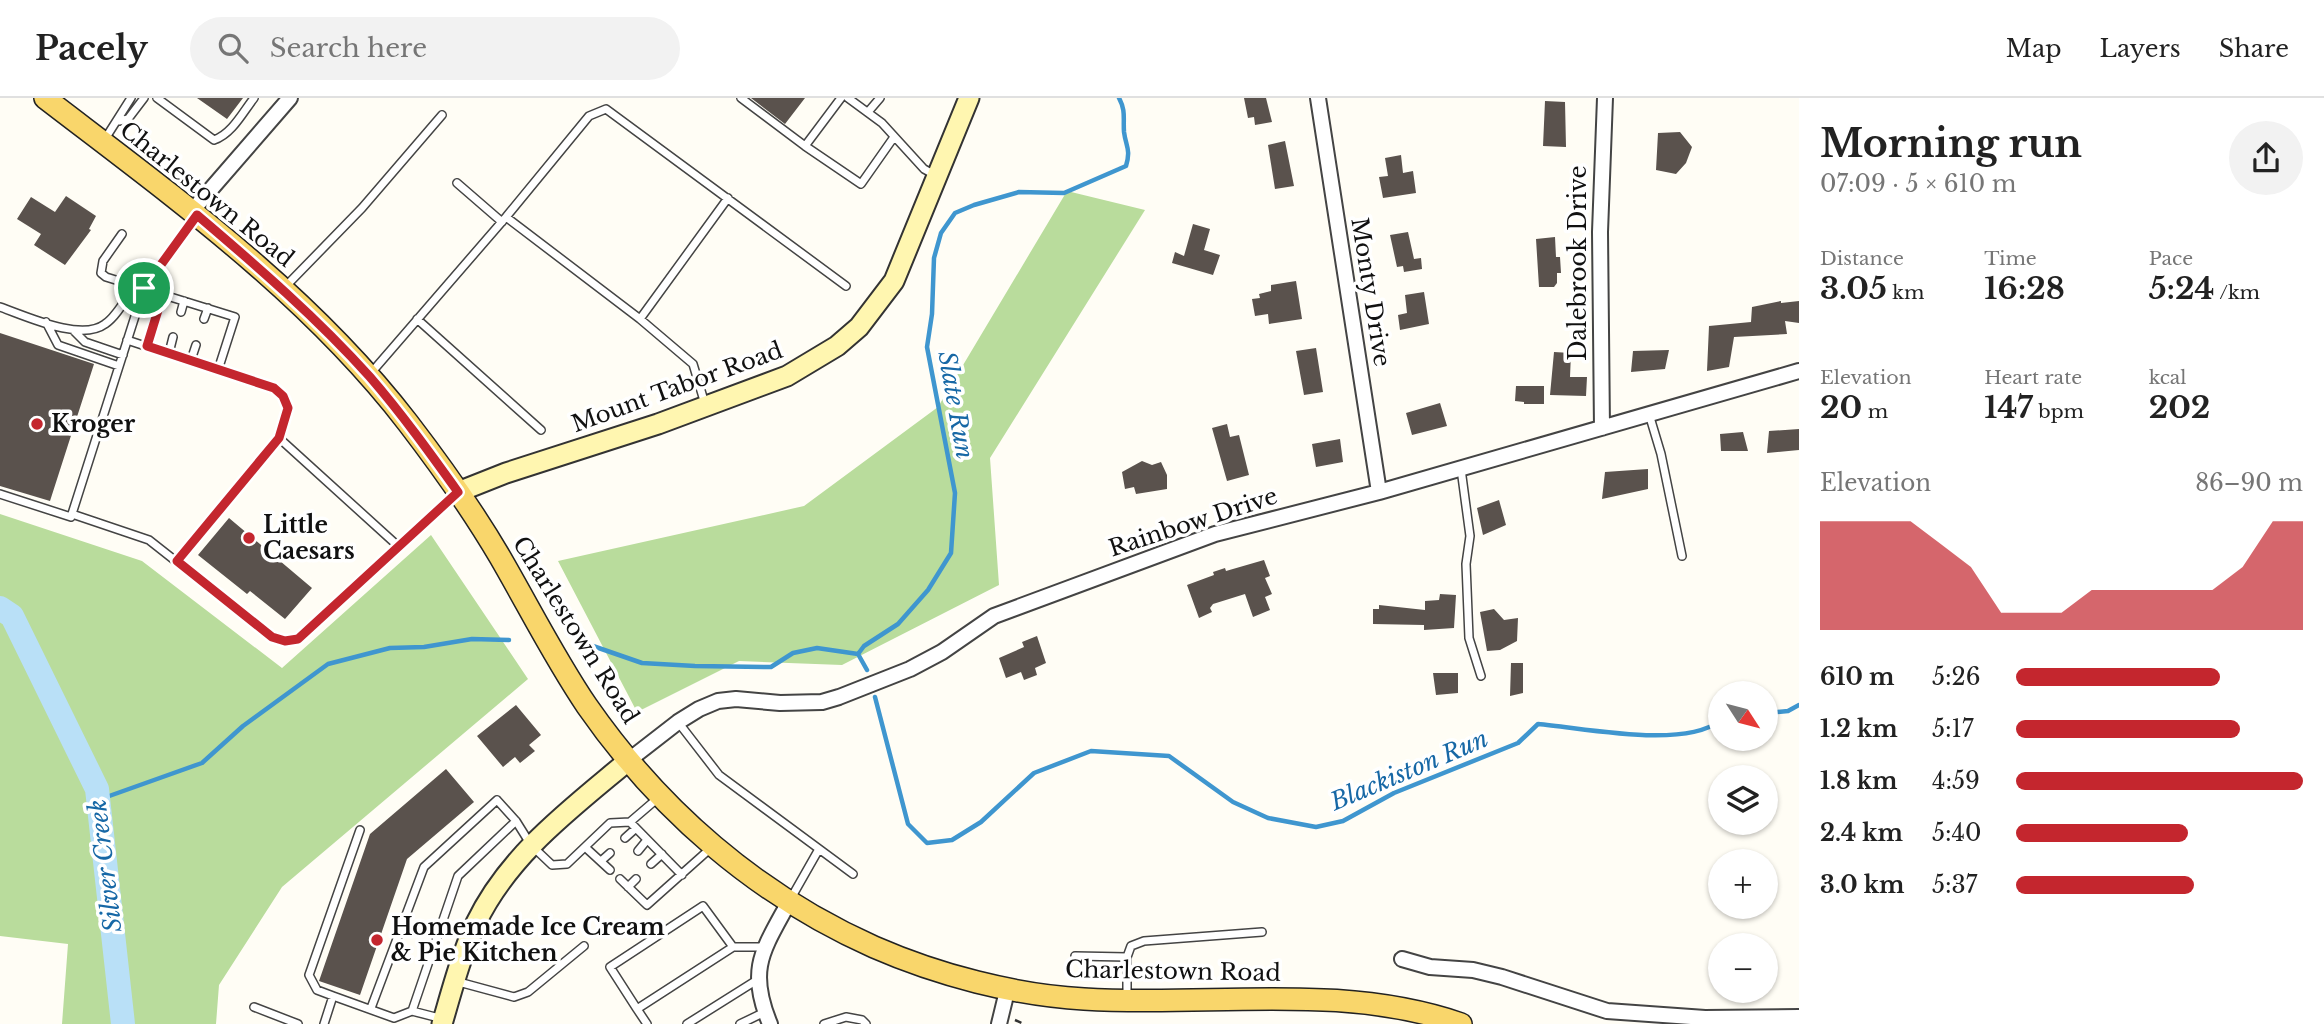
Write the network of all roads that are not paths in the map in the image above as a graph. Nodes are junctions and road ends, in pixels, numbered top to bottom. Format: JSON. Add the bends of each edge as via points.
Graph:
{"nodes":[{"id":1,"x":45,"y":98,"type":"edge"},
{"id":2,"x":131,"y":98,"type":"edge"},
{"id":3,"x":144,"y":98,"type":"edge"},
{"id":4,"x":254,"y":98,"type":"edge"},
{"id":5,"x":290,"y":98,"type":"edge"},
{"id":6,"x":741,"y":98,"type":"edge"},
{"id":7,"x":841,"y":98,"type":"edge"},
{"id":8,"x":848,"y":98,"type":"edge"},
{"id":9,"x":880,"y":98,"type":"edge"},
{"id":10,"x":969,"y":98,"type":"edge"},
{"id":11,"x":1318,"y":98,"type":"edge"},
{"id":12,"x":1605,"y":98,"type":"edge"},
{"id":13,"x":159,"y":99,"type":"edge"},
{"id":14,"x":868,"y":112,"type":"junction"},
{"id":15,"x":442,"y":115,"type":"dead end"},
{"id":16,"x":119,"y":121,"type":"junction"},
{"id":17,"x":894,"y":137,"type":"junction"},
{"id":18,"x":103,"y":142,"type":"junction"},
{"id":19,"x":805,"y":146,"type":"junction"},
{"id":20,"x":939,"y":176,"type":"junction"},
{"id":21,"x":457,"y":183,"type":"dead end"},
{"id":22,"x":728,"y":198,"type":"junction"},
{"id":23,"x":195,"y":213,"type":"junction"},
{"id":24,"x":504,"y":220,"type":"junction"},
{"id":25,"x":122,"y":234,"type":"dead end"},
{"id":26,"x":135,"y":285,"type":"junction"},
{"id":27,"x":846,"y":286,"type":"dead end"},
{"id":28,"x":144,"y":288,"type":"junction"},
{"id":29,"x":283,"y":289,"type":"junction"},
{"id":30,"x":163,"y":294,"type":"junction"},
{"id":31,"x":184,"y":301,"type":"junction"},
{"id":32,"x":0,"y":307,"type":"edge"},
{"id":33,"x":208,"y":308,"type":"junction"},
{"id":34,"x":181,"y":312,"type":"dead end"},
{"id":35,"x":640,"y":318,"type":"junction"},
{"id":36,"x":204,"y":319,"type":"dead end"},
{"id":37,"x":418,"y":319,"type":"junction"},
{"id":38,"x":46,"y":322,"type":"junction"},
{"id":39,"x":74,"y":331,"type":"junction"},
{"id":40,"x":173,"y":337,"type":"dead end"},
{"id":41,"x":127,"y":340,"type":"junction"},
{"id":42,"x":196,"y":345,"type":"dead end"},
{"id":43,"x":147,"y":346,"type":"junction"},
{"id":44,"x":169,"y":353,"type":"junction"},
{"id":45,"x":122,"y":355,"type":"junction"},
{"id":46,"x":191,"y":360,"type":"junction"},
{"id":47,"x":119,"y":366,"type":"junction"},
{"id":48,"x":218,"y":370,"type":"junction"},
{"id":49,"x":1799,"y":371,"type":"edge"},
{"id":50,"x":369,"y":376,"type":"junction"},
{"id":51,"x":706,"y":407,"type":"junction"},
{"id":52,"x":1649,"y":414,"type":"junction"},
{"id":53,"x":1602,"y":428,"type":"junction"},
{"id":54,"x":541,"y":430,"type":"dead end"},
{"id":55,"x":279,"y":438,"type":"junction"},
{"id":56,"x":1461,"y":469,"type":"junction"},
{"id":57,"x":458,"y":492,"type":"junction"},
{"id":58,"x":1379,"y":492,"type":"junction"},
{"id":59,"x":0,"y":494,"type":"edge"},
{"id":60,"x":71,"y":516,"type":"junction"},
{"id":61,"x":398,"y":546,"type":"junction"},
{"id":62,"x":1682,"y":556,"type":"dead end"},
{"id":63,"x":177,"y":561,"type":"junction"},
{"id":64,"x":1481,"y":676,"type":"dead end"},
{"id":65,"x":678,"y":722,"type":"junction"},
{"id":66,"x":629,"y":760,"type":"junction"},
{"id":67,"x":659,"y":796,"type":"junction"},
{"id":68,"x":516,"y":821,"type":"junction"},
{"id":69,"x":632,"y":826,"type":"junction"},
{"id":70,"x":360,"y":830,"type":"dead end"},
{"id":71,"x":625,"y":838,"type":"dead end"},
{"id":72,"x":648,"y":840,"type":"junction"},
{"id":73,"x":531,"y":845,"type":"junction"},
{"id":74,"x":712,"y":846,"type":"junction"},
{"id":75,"x":585,"y":847,"type":"junction"},
{"id":76,"x":819,"y":849,"type":"junction"},
{"id":77,"x":638,"y":851,"type":"dead end"},
{"id":78,"x":610,"y":853,"type":"dead end"},
{"id":79,"x":662,"y":854,"type":"junction"},
{"id":80,"x":601,"y":862,"type":"junction"},
{"id":81,"x":651,"y":864,"type":"dead end"},
{"id":82,"x":610,"y":870,"type":"dead end"},
{"id":83,"x":853,"y":874,"type":"dead end"},
{"id":84,"x":682,"y":875,"type":"junction"},
{"id":85,"x":636,"y":878,"type":"dead end"},
{"id":86,"x":620,"y":879,"type":"dead end"},
{"id":87,"x":628,"y":887,"type":"junction"},
{"id":88,"x":789,"y":902,"type":"junction"},
{"id":89,"x":1262,"y":932,"type":"dead end"},
{"id":90,"x":584,"y":946,"type":"dead end"},
{"id":91,"x":733,"y":947,"type":"junction"},
{"id":92,"x":764,"y":947,"type":"junction"},
{"id":93,"x":1075,"y":956,"type":"dead end"},
{"id":94,"x":1126,"y":957,"type":"junction"},
{"id":95,"x":1402,"y":959,"type":"dead end"},
{"id":96,"x":454,"y":980,"type":"junction"},
{"id":97,"x":757,"y":980,"type":"junction"},
{"id":98,"x":1008,"y":987,"type":"junction"},
{"id":99,"x":333,"y":996,"type":"junction"},
{"id":100,"x":1128,"y":1000,"type":"junction"},
{"id":101,"x":254,"y":1007,"type":"dead end"},
{"id":102,"x":371,"y":1008,"type":"junction"},
{"id":103,"x":637,"y":1009,"type":"junction"},
{"id":104,"x":412,"y":1011,"type":"junction"},
{"id":105,"x":1799,"y":1017,"type":"edge"},
{"id":106,"x":767,"y":1018,"type":"edge"},
{"id":107,"x":397,"y":1021,"type":"edge"},
{"id":108,"x":1740,"y":1021,"type":"edge"},
{"id":109,"x":443,"y":1022,"type":"edge"},
{"id":110,"x":298,"y":1024,"type":"edge"},
{"id":111,"x":324,"y":1024,"type":"edge"},
{"id":112,"x":646,"y":1024,"type":"edge"},
{"id":113,"x":687,"y":1024,"type":"edge"},
{"id":114,"x":740,"y":1024,"type":"edge"},
{"id":115,"x":824,"y":1024,"type":"edge"},
{"id":116,"x":866,"y":1024,"type":"edge"},
{"id":117,"x":999,"y":1024,"type":"edge"},
{"id":118,"x":1461,"y":1024,"type":"edge"}],
"edges":[{"from":1,"to":18,"type":"main road","name":"Charlestown Road"},
{"from":2,"to":16,"type":"lane"},
{"from":3,"to":16,"type":"lane","via":[[128,119]]},
{"from":4,"to":13,"type":"lane","via":[[221,138],[214,140]]},
{"from":5,"to":23,"type":"street"},
{"from":6,"to":19,"type":"lane"},
{"from":7,"to":19,"type":"lane"},
{"from":8,"to":14,"type":"lane"},
{"from":9,"to":14,"type":"lane"},
{"from":10,"to":20,"type":"street","name":"Mount Tabor Road"},
{"from":11,"to":58,"type":"street","name":"Monty Drive"},
{"from":12,"to":53,"type":"street","name":"Dalebrook Drive","via":[[1600,232]]},
{"from":14,"to":17,"type":"lane"},
{"from":15,"to":29,"type":"lane","via":[[362,208]]},
{"from":16,"to":18,"type":"lane"},
{"from":17,"to":19,"type":"lane","via":[[861,184]]},
{"from":17,"to":20,"type":"lane","via":[[924,169]]},
{"from":18,"to":23,"type":"main road","name":"Charlestown Road"},
{"from":20,"to":51,"type":"street","name":"Mount Tabor Road","via":[[894,281],[859,327],[804,367]]},
{"from":21,"to":24,"type":"lane"},
{"from":22,"to":24,"type":"lane","via":[[606,109],[589,116]]},
{"from":22,"to":27,"type":"lane"},
{"from":22,"to":35,"type":"lane"},
{"from":23,"to":28,"type":"lane"},
{"from":23,"to":29,"type":"main road","name":"Charlestown Road"},
{"from":24,"to":35,"type":"lane"},
{"from":24,"to":37,"type":"lane"},
{"from":25,"to":26,"type":"lane","via":[[103,261],[101,273]]},
{"from":26,"to":28,"type":"lane"},
{"from":26,"to":39,"type":"lane","via":[[107,323]]},
{"from":28,"to":30,"type":"lane"},
{"from":28,"to":41,"type":"lane"},
{"from":29,"to":50,"type":"main road","name":"Charlestown Road"},
{"from":30,"to":31,"type":"lane"},
{"from":30,"to":43,"type":"lane"},
{"from":31,"to":33,"type":"lane"},
{"from":31,"to":34,"type":"lane"},
{"from":32,"to":38,"type":"lane"},
{"from":33,"to":36,"type":"lane"},
{"from":33,"to":48,"type":"lane","via":[[234,317]]},
{"from":35,"to":51,"type":"lane","via":[[693,364]]},
{"from":37,"to":50,"type":"lane"},
{"from":37,"to":54,"type":"lane"},
{"from":38,"to":39,"type":"lane"},
{"from":38,"to":47,"type":"lane","via":[[58,345]]},
{"from":39,"to":45,"type":"lane","via":[[85,342]]},
{"from":40,"to":44,"type":"lane"},
{"from":41,"to":43,"type":"lane"},
{"from":41,"to":45,"type":"lane"},
{"from":42,"to":46,"type":"lane"},
{"from":43,"to":44,"type":"lane"},
{"from":44,"to":46,"type":"lane"},
{"from":45,"to":47,"type":"lane"},
{"from":46,"to":48,"type":"lane"},
{"from":47,"to":60,"type":"lane"},
{"from":48,"to":55,"type":"lane","via":[[274,388],[283,396],[288,408]]},
{"from":49,"to":52,"type":"street","name":"Rainbow Drive"},
{"from":50,"to":57,"type":"main road","name":"Charlestown Road"},
{"from":51,"to":57,"type":"street","name":"Mount Tabor Road"},
{"from":52,"to":53,"type":"street","name":"Rainbow Drive"},
{"from":52,"to":62,"type":"lane"},
{"from":53,"to":56,"type":"street","name":"Rainbow Drive"},
{"from":55,"to":61,"type":"lane"},
{"from":55,"to":63,"type":"lane"},
{"from":56,"to":58,"type":"street","name":"Rainbow Drive"},
{"from":56,"to":64,"type":"lane","via":[[1470,537],[1466,564],[1469,638]]},
{"from":57,"to":61,"type":"lane"},
{"from":57,"to":66,"type":"main road","name":"Charlestown Road","via":[[576,688]]},
{"from":58,"to":65,"type":"street","name":"Rainbow Drive","via":[[1215,534],[1035,599],[994,616],[910,669],[839,697],[822,702],[719,701]]},
{"from":59,"to":60,"type":"lane"},
{"from":60,"to":63,"type":"lane","via":[[149,540]]},
{"from":61,"to":63,"type":"lane","via":[[298,639],[285,641],[272,637]]},
{"from":65,"to":66,"type":"street","name":"Rainbow Drive"},
{"from":65,"to":76,"type":"lane","via":[[719,775]]},
{"from":66,"to":67,"type":"main road","name":"Charlestown Road"},
{"from":66,"to":73,"type":"street"},
{"from":67,"to":69,"type":"lane"},
{"from":67,"to":74,"type":"main road","name":"Charlestown Road"},
{"from":68,"to":73,"type":"lane"},
{"from":68,"to":102,"type":"lane","via":[[497,800],[424,867]]},
{"from":68,"to":104,"type":"lane","via":[[458,876]]},
{"from":69,"to":71,"type":"lane"},
{"from":69,"to":72,"type":"lane"},
{"from":69,"to":75,"type":"lane","via":[[610,824]]},
{"from":70,"to":99,"type":"lane","via":[[309,975],[317,990]]},
{"from":72,"to":77,"type":"lane"},
{"from":72,"to":79,"type":"lane"},
{"from":73,"to":75,"type":"lane","via":[[552,865],[567,864]]},
{"from":73,"to":96,"type":"street","via":[[488,901]]},
{"from":74,"to":84,"type":"lane"},
{"from":74,"to":88,"type":"main road","name":"Charlestown Road"},
{"from":75,"to":80,"type":"lane"},
{"from":76,"to":83,"type":"lane"},
{"from":76,"to":88,"type":"lane"},
{"from":78,"to":80,"type":"lane"},
{"from":79,"to":81,"type":"lane"},
{"from":79,"to":84,"type":"lane"},
{"from":80,"to":82,"type":"lane"},
{"from":84,"to":87,"type":"lane","via":[[648,905]]},
{"from":85,"to":87,"type":"lane"},
{"from":86,"to":87,"type":"lane"},
{"from":88,"to":92,"type":"street"},
{"from":88,"to":98,"type":"main road","name":"Charlestown Road","via":[[887,952]]},
{"from":89,"to":94,"type":"lane","via":[[1144,941],[1131,946]]},
{"from":90,"to":96,"type":"lane","via":[[528,992],[514,997]]},
{"from":91,"to":92,"type":"lane"},
{"from":91,"to":103,"type":"lane"},
{"from":91,"to":103,"type":"lane","via":[[703,906],[610,967]]},
{"from":92,"to":97,"type":"street"},
{"from":93,"to":94,"type":"lane"},
{"from":94,"to":100,"type":"lane"},
{"from":95,"to":108,"type":"street","via":[[1502,977],[1607,1011]]},
{"from":96,"to":109,"type":"street"},
{"from":97,"to":106,"type":"street"},
{"from":97,"to":113,"type":"lane"},
{"from":98,"to":100,"type":"main road","name":"Charlestown Road","via":[[1052,996]]},
{"from":98,"to":117,"type":"street"},
{"from":99,"to":102,"type":"lane"},
{"from":99,"to":111,"type":"lane"},
{"from":100,"to":118,"type":"main road","name":"Charlestown Road","via":[[1331,999],[1399,1006]]},
{"from":101,"to":110,"type":"lane"},
{"from":102,"to":107,"type":"lane"},
{"from":103,"to":112,"type":"lane"},
{"from":104,"to":107,"type":"lane"},
{"from":104,"to":109,"type":"lane"},
{"from":105,"to":108,"type":"street"},
{"from":106,"to":114,"type":"lane"},
{"from":115,"to":116,"type":"lane","via":[[846,1017]]}]}
